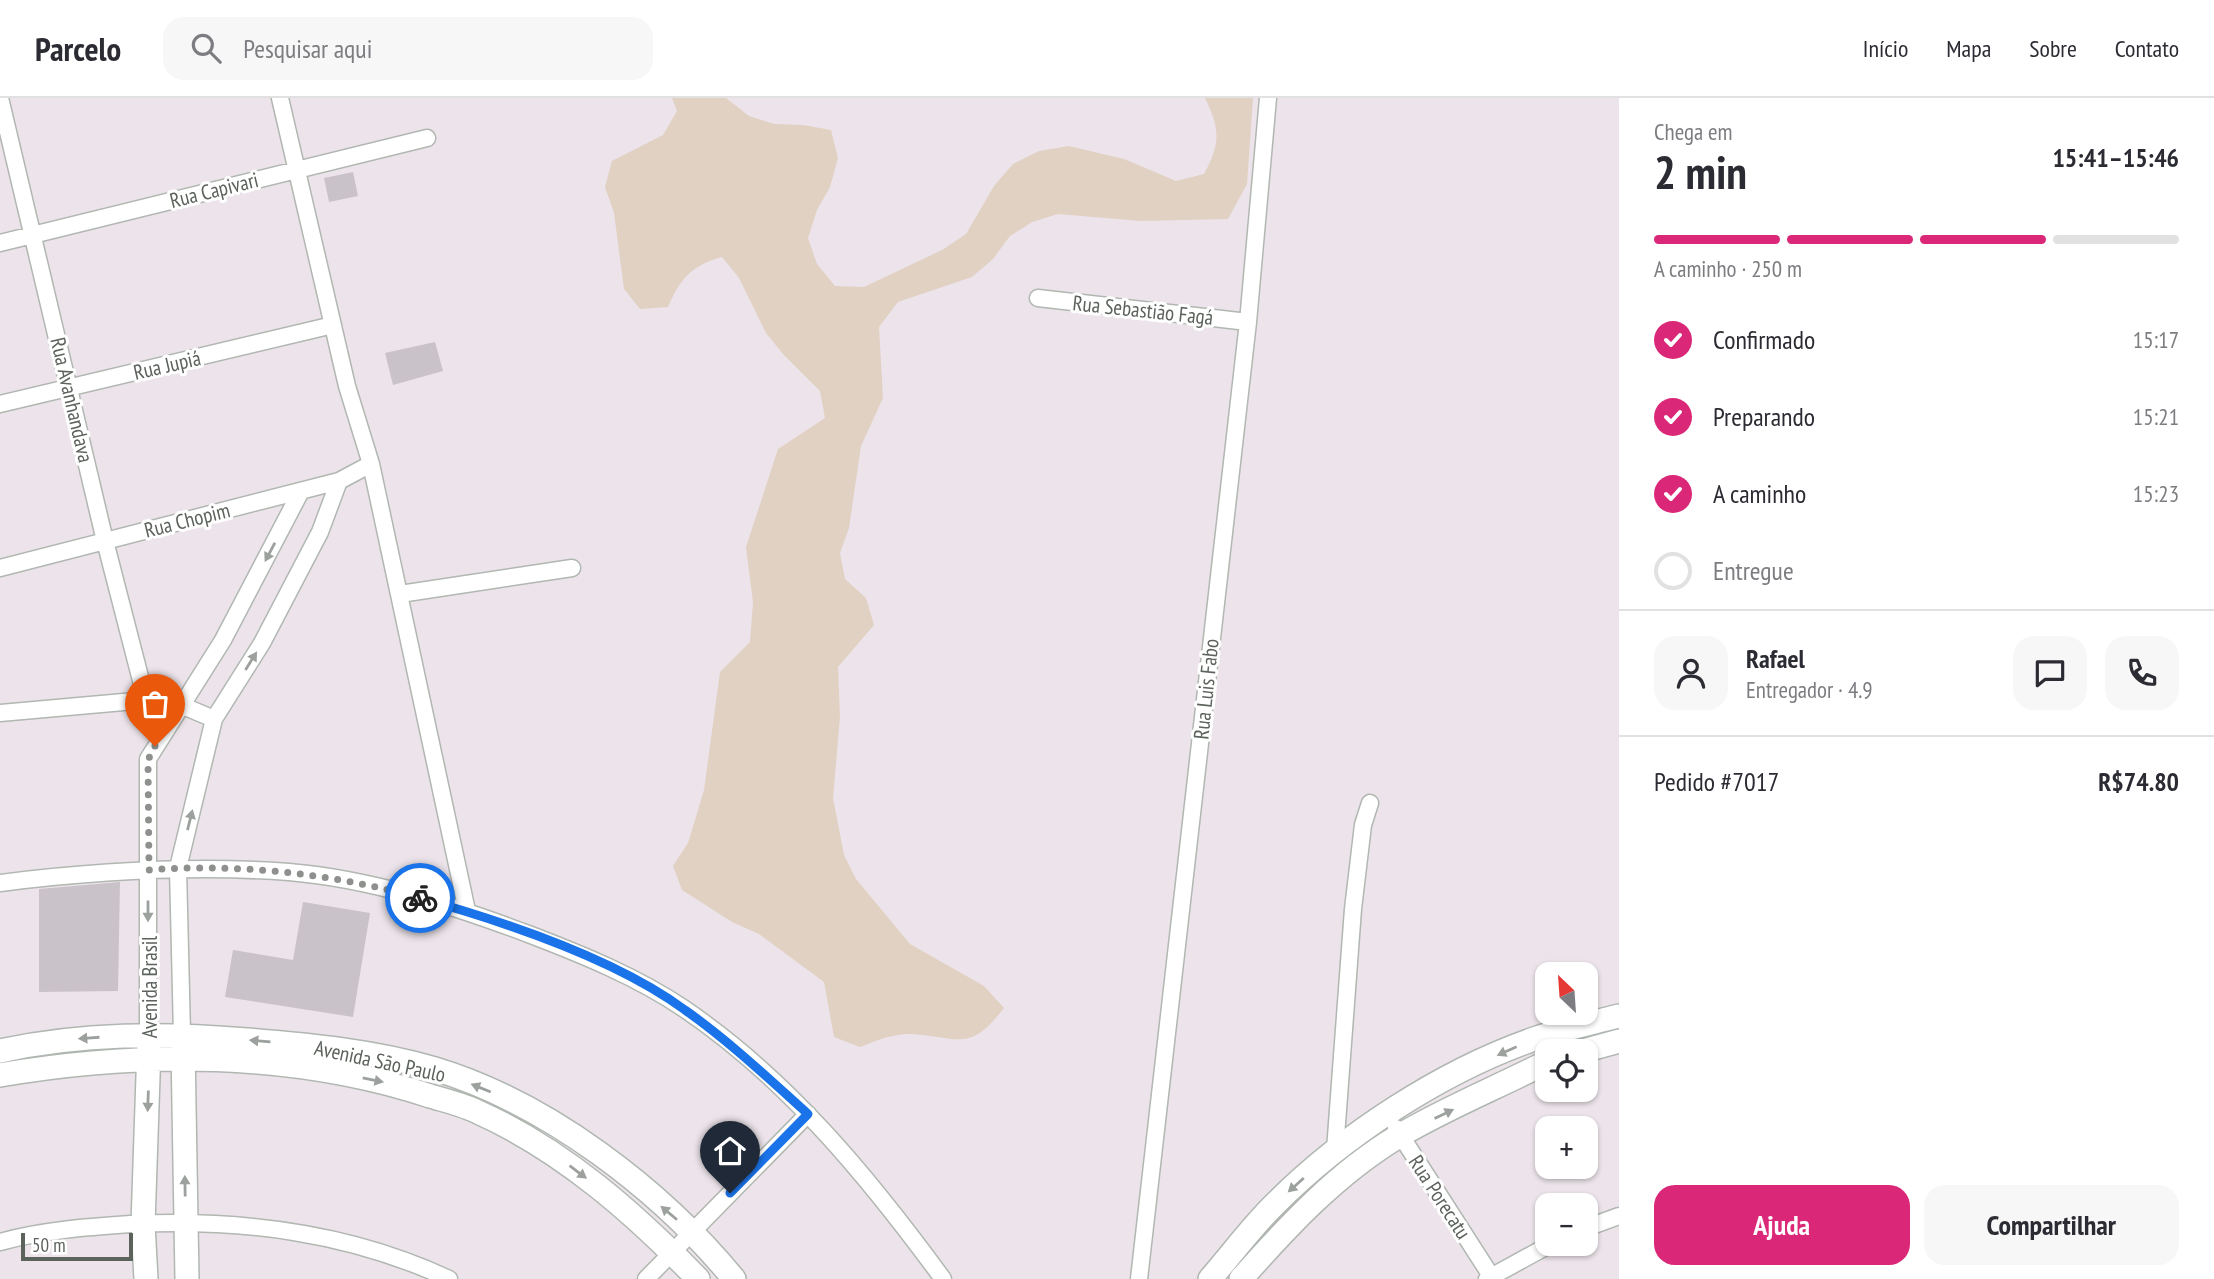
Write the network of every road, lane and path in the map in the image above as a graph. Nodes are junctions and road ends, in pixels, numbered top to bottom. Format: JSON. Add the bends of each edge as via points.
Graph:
{"nodes":[{"id":1,"x":0,"y":98,"type":"edge"},
{"id":2,"x":280,"y":98,"type":"edge"},
{"id":3,"x":1268,"y":98,"type":"edge"},
{"id":4,"x":427,"y":138,"type":"dead end"},
{"id":5,"x":296,"y":170,"type":"junction"},
{"id":6,"x":33,"y":234,"type":"junction"},
{"id":7,"x":0,"y":243,"type":"edge"},
{"id":8,"x":1038,"y":298,"type":"dead end"},
{"id":9,"x":1248,"y":322,"type":"junction"},
{"id":10,"x":333,"y":326,"type":"junction"},
{"id":11,"x":69,"y":389,"type":"junction"},
{"id":12,"x":0,"y":404,"type":"edge"},
{"id":13,"x":371,"y":464,"type":"junction"},
{"id":14,"x":339,"y":481,"type":"junction"},
{"id":15,"x":301,"y":491,"type":"junction"},
{"id":16,"x":105,"y":541,"type":"junction"},
{"id":17,"x":0,"y":568,"type":"edge"},
{"id":18,"x":572,"y":568,"type":"dead end"},
{"id":19,"x":400,"y":594,"type":"junction"},
{"id":20,"x":146,"y":700,"type":"junction"},
{"id":21,"x":183,"y":706,"type":"junction"},
{"id":22,"x":0,"y":713,"type":"edge"},
{"id":23,"x":215,"y":719,"type":"junction"},
{"id":24,"x":1370,"y":803,"type":"dead end"},
{"id":25,"x":178,"y":868,"type":"junction"},
{"id":26,"x":149,"y":870,"type":"junction"},
{"id":27,"x":0,"y":883,"type":"edge"},
{"id":28,"x":467,"y":911,"type":"junction"},
{"id":29,"x":1619,"y":1016,"type":"edge"},
{"id":30,"x":148,"y":1033,"type":"junction"},
{"id":31,"x":181,"y":1034,"type":"junction"},
{"id":32,"x":42,"y":1041,"type":"junction"},
{"id":33,"x":1619,"y":1041,"type":"edge"},
{"id":34,"x":1598,"y":1047,"type":"edge"},
{"id":35,"x":0,"y":1051,"type":"edge"},
{"id":36,"x":325,"y":1058,"type":"junction"},
{"id":37,"x":150,"y":1060,"type":"junction"},
{"id":38,"x":184,"y":1060,"type":"junction"},
{"id":39,"x":47,"y":1067,"type":"junction"},
{"id":40,"x":1535,"y":1068,"type":"edge"},
{"id":41,"x":0,"y":1075,"type":"edge"},
{"id":42,"x":808,"y":1114,"type":"junction"},
{"id":43,"x":1387,"y":1115,"type":"junction"},
{"id":44,"x":1400,"y":1135,"type":"junction"},
{"id":45,"x":1335,"y":1150,"type":"junction"},
{"id":46,"x":1619,"y":1216,"type":"edge"},
{"id":47,"x":186,"y":1221,"type":"junction"},
{"id":48,"x":143,"y":1224,"type":"junction"},
{"id":49,"x":1598,"y":1224,"type":"edge"},
{"id":50,"x":692,"y":1232,"type":"junction"},
{"id":51,"x":0,"y":1242,"type":"edge"},
{"id":52,"x":672,"y":1252,"type":"junction"},
{"id":53,"x":1535,"y":1253,"type":"edge"},
{"id":54,"x":1491,"y":1278,"type":"edge"},
{"id":55,"x":146,"y":1279,"type":"edge"},
{"id":56,"x":187,"y":1279,"type":"edge"},
{"id":57,"x":449,"y":1279,"type":"edge"},
{"id":58,"x":646,"y":1279,"type":"edge"},
{"id":59,"x":698,"y":1279,"type":"edge"},
{"id":60,"x":734,"y":1279,"type":"edge"},
{"id":61,"x":943,"y":1279,"type":"edge"},
{"id":62,"x":1139,"y":1279,"type":"edge"},
{"id":63,"x":1210,"y":1279,"type":"edge"},
{"id":64,"x":1241,"y":1279,"type":"edge"}],
"edges":[{"from":1,"to":6,"type":"street","name":"Rua Avanhandava"},
{"from":2,"to":5,"type":"street"},
{"from":3,"to":9,"type":"street","name":"Rua Luis Fabo"},
{"from":4,"to":5,"type":"street","name":"Rua Capivari"},
{"from":5,"to":6,"type":"street","name":"Rua Capivari"},
{"from":5,"to":10,"type":"street"},
{"from":6,"to":7,"type":"street","name":"Rua Capivari"},
{"from":6,"to":11,"type":"street","name":"Rua Avanhandava"},
{"from":8,"to":9,"type":"street","name":"Rua Sebastião Fagá"},
{"from":9,"to":62,"type":"street","name":"Rua Luis Fabo"},
{"from":10,"to":11,"type":"street","name":"Rua Jupiá"},
{"from":10,"to":13,"type":"street"},
{"from":11,"to":12,"type":"street","name":"Rua Jupiá"},
{"from":11,"to":16,"type":"street","name":"Rua Avanhandava"},
{"from":13,"to":14,"type":"street","name":"Rua Chopim"},
{"from":13,"to":19,"type":"street"},
{"from":14,"to":15,"type":"street","name":"Rua Chopim"},
{"from":23,"to":14,"type":"street","name":"Avenida Brasil","one_way":true,"via":[[269,631],[320,532]]},
{"from":15,"to":16,"type":"street","name":"Rua Chopim"},
{"from":15,"to":21,"type":"street","name":"Avenida Brasil","one_way":true},
{"from":16,"to":17,"type":"street","name":"Rua Chopim"},
{"from":16,"to":20,"type":"street","name":"Rua Avanhandava"},
{"from":18,"to":19,"type":"street"},
{"from":19,"to":28,"type":"street"},
{"from":20,"to":21,"type":"street"},
{"from":20,"to":22,"type":"street"},
{"from":21,"to":23,"type":"street"},
{"from":21,"to":26,"type":"street","name":"Avenida Brasil","via":[[148,760]]},
{"from":25,"to":23,"type":"street","name":"Avenida Brasil","one_way":true},
{"from":24,"to":45,"type":"street","via":[[1353,909]]},
{"from":25,"to":26,"type":"street"},
{"from":25,"to":28,"type":"street","via":[[291,873],[383,888]]},
{"from":25,"to":31,"type":"street","name":"Avenida Brasil"},
{"from":26,"to":27,"type":"street"},
{"from":26,"to":30,"type":"street","name":"Avenida Brasil","one_way":true},
{"from":28,"to":42,"type":"street","via":[[594,959],[683,1008]]},
{"from":29,"to":43,"type":"street","one_way":true,"via":[[1535,1038],[1456,1074]]},
{"from":30,"to":31,"type":"street","name":"Avenida São Paulo"},
{"from":30,"to":32,"type":"street","name":"Avenida São Paulo","one_way":true},
{"from":30,"to":37,"type":"street","name":"Avenida Brasil"},
{"from":36,"to":31,"type":"street","name":"Avenida São Paulo","one_way":true},
{"from":31,"to":38,"type":"street","name":"Avenida Brasil"},
{"from":32,"to":35,"type":"street","name":"Avenida São Paulo"},
{"from":32,"to":39,"type":"street"},
{"from":33,"to":34,"type":"street"},
{"from":36,"to":38,"type":"street","name":"Avenida São Paulo"},
{"from":50,"to":36,"type":"street","name":"Avenida São Paulo","one_way":true,"via":[[595,1150],[540,1115],[435,1069]]},
{"from":36,"to":52,"type":"street","name":"Avenida São Paulo","one_way":true,"via":[[480,1112],[550,1151],[617,1201]]},
{"from":37,"to":38,"type":"street","name":"Avenida São Paulo"},
{"from":37,"to":39,"type":"street","name":"Avenida São Paulo"},
{"from":37,"to":48,"type":"street","name":"Avenida Brasil","one_way":true},
{"from":47,"to":38,"type":"street","name":"Avenida Brasil","one_way":true},
{"from":39,"to":41,"type":"street","name":"Avenida São Paulo"},
{"from":44,"to":40,"type":"street","one_way":true},
{"from":42,"to":50,"type":"street"},
{"from":42,"to":61,"type":"street","via":[[855,1163]]},
{"from":43,"to":44,"type":"street","name":"Rua Porecatu"},
{"from":43,"to":45,"type":"street"},
{"from":44,"to":54,"type":"street","name":"Rua Porecatu"},
{"from":44,"to":64,"type":"street","via":[[1342,1176],[1286,1228]]},
{"from":45,"to":63,"type":"street","one_way":true,"via":[[1272,1207]]},
{"from":46,"to":49,"type":"street"},
{"from":47,"to":48,"type":"street"},
{"from":47,"to":56,"type":"street","name":"Avenida Brasil"},
{"from":47,"to":57,"type":"street","via":[[263,1225],[335,1238],[405,1258]]},
{"from":48,"to":51,"type":"street","via":[[27,1235]]},
{"from":48,"to":55,"type":"street","name":"Avenida Brasil"},
{"from":50,"to":52,"type":"street"},
{"from":50,"to":60,"type":"street","name":"Avenida São Paulo"},
{"from":52,"to":58,"type":"street"},
{"from":52,"to":59,"type":"street","name":"Avenida São Paulo"},
{"from":53,"to":54,"type":"street"}]}
